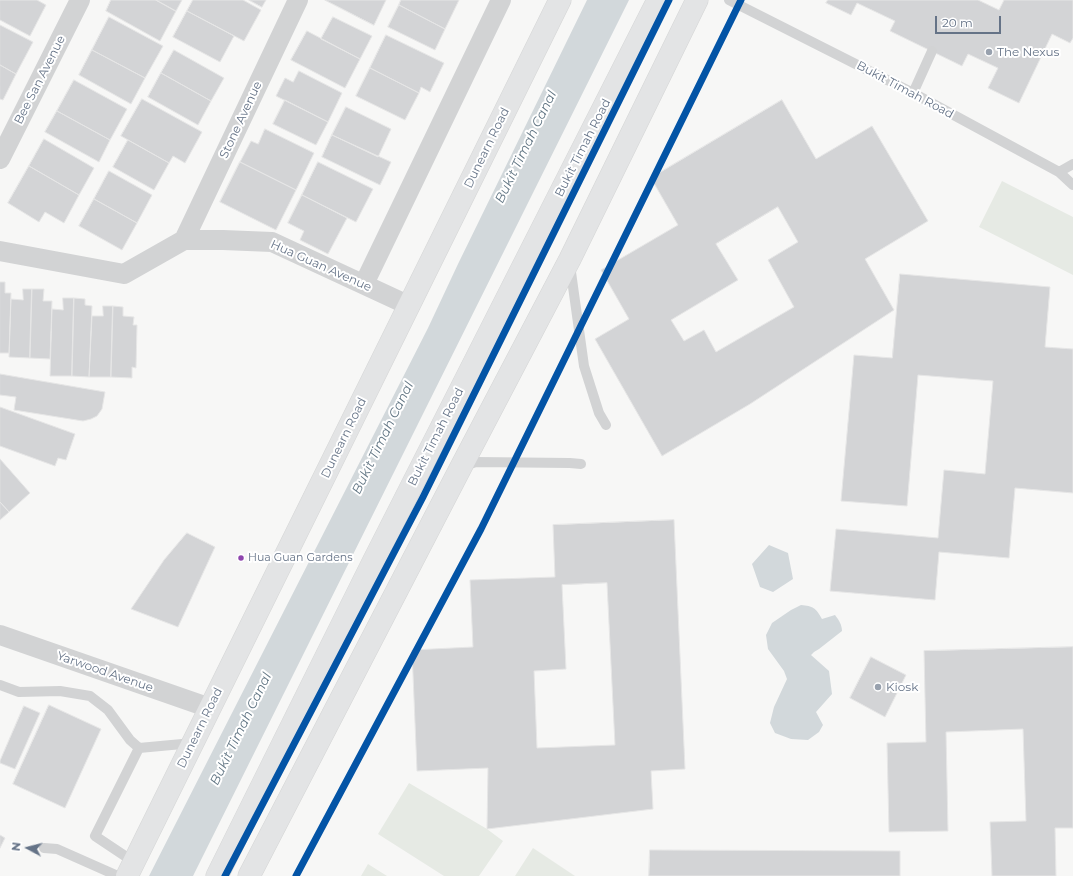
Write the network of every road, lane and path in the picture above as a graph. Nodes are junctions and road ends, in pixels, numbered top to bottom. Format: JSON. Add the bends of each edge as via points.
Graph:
{"nodes":[{"id":1,"x":80,"y":0,"type":"edge"},
{"id":2,"x":298,"y":0,"type":"edge"},
{"id":3,"x":501,"y":0,"type":"edge"},
{"id":4,"x":560,"y":0,"type":"edge"},
{"id":5,"x":658,"y":0,"type":"edge"},
{"id":6,"x":697,"y":0,"type":"edge"},
{"id":7,"x":729,"y":0,"type":"edge"},
{"id":8,"x":932,"y":51,"type":"dead end"},
{"id":9,"x":913,"y":93,"type":"junction"},
{"id":10,"x":0,"y":159,"type":"edge"},
{"id":11,"x":1073,"y":164,"type":"edge"},
{"id":12,"x":1059,"y":172,"type":"junction"},
{"id":13,"x":1073,"y":186,"type":"edge"},
{"id":14,"x":184,"y":240,"type":"junction"},
{"id":15,"x":0,"y":251,"type":"edge"},
{"id":16,"x":570,"y":259,"type":"junction"},
{"id":17,"x":364,"y":284,"type":"junction"},
{"id":18,"x":410,"y":306,"type":"junction"},
{"id":19,"x":606,"y":425,"type":"dead end"},
{"id":20,"x":581,"y":464,"type":"dead end"},
{"id":21,"x":460,"y":467,"type":"junction"},
{"id":22,"x":0,"y":635,"type":"edge"},
{"id":23,"x":0,"y":685,"type":"edge"},
{"id":24,"x":210,"y":708,"type":"junction"},
{"id":25,"x":193,"y":743,"type":"junction"},
{"id":26,"x":316,"y":746,"type":"junction"},
{"id":27,"x":139,"y":748,"type":"junction"},
{"id":28,"x":275,"y":760,"type":"junction"},
{"id":29,"x":44,"y":848,"type":"dead end"},
{"id":30,"x":126,"y":871,"type":"edge"},
{"id":31,"x":217,"y":876,"type":"edge"},
{"id":32,"x":249,"y":876,"type":"edge"}],
"edges":[{"from":1,"to":10,"type":"street","name":"Bee San Avenue"},
{"from":2,"to":14,"type":"street","name":"Stone Avenue"},
{"from":3,"to":17,"type":"street"},
{"from":4,"to":18,"type":"highway","name":"Dunearn Road"},
{"from":5,"to":28,"type":"highway","name":"Bukit Timah Road"},
{"from":6,"to":16,"type":"highway"},
{"from":7,"to":9,"type":"lane","name":"Bukit Timah Road"},
{"from":8,"to":9,"type":"lane"},
{"from":9,"to":12,"type":"lane","name":"Bukit Timah Road"},
{"from":11,"to":12,"type":"lane"},
{"from":12,"to":13,"type":"lane","name":"Bukit Timah Road"},
{"from":14,"to":15,"type":"street","name":"Hua Guan Avenue","via":[[124,274]]},
{"from":14,"to":17,"type":"street","name":"Hua Guan Avenue","via":[[272,242]]},
{"from":16,"to":19,"type":"lane","via":[[584,366],[599,412]]},
{"from":16,"to":21,"type":"highway"},
{"from":17,"to":18,"type":"street","name":"Hua Guan Avenue"},
{"from":18,"to":24,"type":"highway","name":"Dunearn Road"},
{"from":20,"to":21,"type":"lane","via":[[476,462]]},
{"from":21,"to":26,"type":"highway"},
{"from":22,"to":24,"type":"street","name":"Yarwood Avenue"},
{"from":23,"to":27,"type":"lane","via":[[19,692],[60,691],[90,696],[108,710]]},
{"from":24,"to":25,"type":"highway","name":"Dunearn Road"},
{"from":25,"to":27,"type":"lane"},
{"from":25,"to":30,"type":"highway","name":"Dunearn Road"},
{"from":26,"to":28,"type":"highway","via":[[304,754]]},
{"from":26,"to":32,"type":"highway"},
{"from":27,"to":30,"type":"lane","via":[[95,836]]},
{"from":28,"to":31,"type":"highway","name":"Bukit Timah Road"},
{"from":29,"to":30,"type":"lane","via":[[57,848]]}]}
